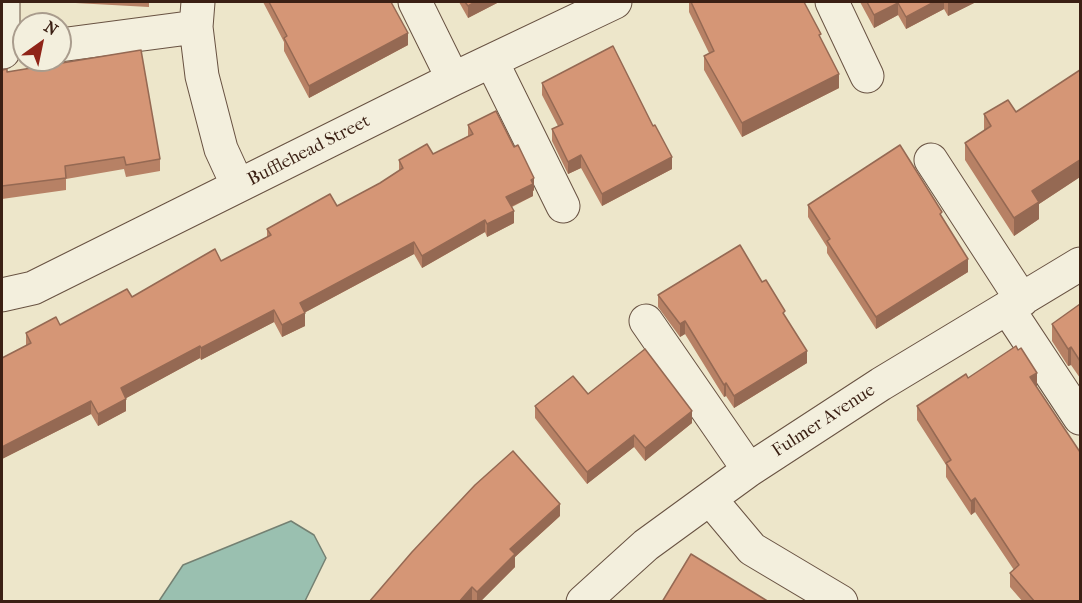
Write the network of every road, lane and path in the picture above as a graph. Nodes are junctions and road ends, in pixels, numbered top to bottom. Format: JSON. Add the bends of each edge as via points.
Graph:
{"nodes":[{"id":1,"x":3,"y":2,"type":"edge"},
{"id":2,"x":415,"y":2,"type":"edge"},
{"id":3,"x":615,"y":2,"type":"edge"},
{"id":4,"x":832,"y":2,"type":"edge"},
{"id":5,"x":197,"y":14,"type":"edge"},
{"id":6,"x":72,"y":42,"type":"edge"},
{"id":7,"x":10,"y":51,"type":"edge"},
{"id":8,"x":492,"y":62,"type":"junction"},
{"id":9,"x":867,"y":76,"type":"dead end"},
{"id":10,"x":453,"y":79,"type":"junction"},
{"id":11,"x":931,"y":160,"type":"dead end"},
{"id":12,"x":238,"y":186,"type":"junction"},
{"id":13,"x":563,"y":206,"type":"dead end"},
{"id":14,"x":1080,"y":264,"type":"edge"},
{"id":15,"x":2,"y":294,"type":"edge"},
{"id":16,"x":1015,"y":304,"type":"junction"},
{"id":17,"x":646,"y":321,"type":"dead end"},
{"id":18,"x":1080,"y":418,"type":"edge"},
{"id":19,"x":749,"y":470,"type":"junction"},
{"id":20,"x":710,"y":499,"type":"junction"},
{"id":21,"x":583,"y":602,"type":"edge"},
{"id":22,"x":841,"y":602,"type":"edge"}],
"edges":[{"from":1,"to":7,"type":"street"},
{"from":2,"to":10,"type":"street"},
{"from":3,"to":8,"type":"street","name":"Bufflehead Street"},
{"from":4,"to":9,"type":"street"},
{"from":5,"to":6,"type":"street"},
{"from":5,"to":12,"type":"street","via":[[202,76],[210,113]]},
{"from":8,"to":10,"type":"street","name":"Bufflehead Street"},
{"from":8,"to":13,"type":"street"},
{"from":10,"to":12,"type":"street","name":"Bufflehead Street"},
{"from":11,"to":16,"type":"street"},
{"from":12,"to":15,"type":"street","name":"Bufflehead Street","via":[[33,288]]},
{"from":14,"to":16,"type":"street","name":"Fulmer Avenue"},
{"from":16,"to":18,"type":"street"},
{"from":16,"to":19,"type":"street","name":"Fulmer Avenue","via":[[881,384]]},
{"from":17,"to":19,"type":"street"},
{"from":19,"to":20,"type":"street","name":"Fulmer Avenue"},
{"from":20,"to":21,"type":"street","name":"Fulmer Avenue","via":[[646,545]]},
{"from":20,"to":22,"type":"street","via":[[752,549]]}]}
